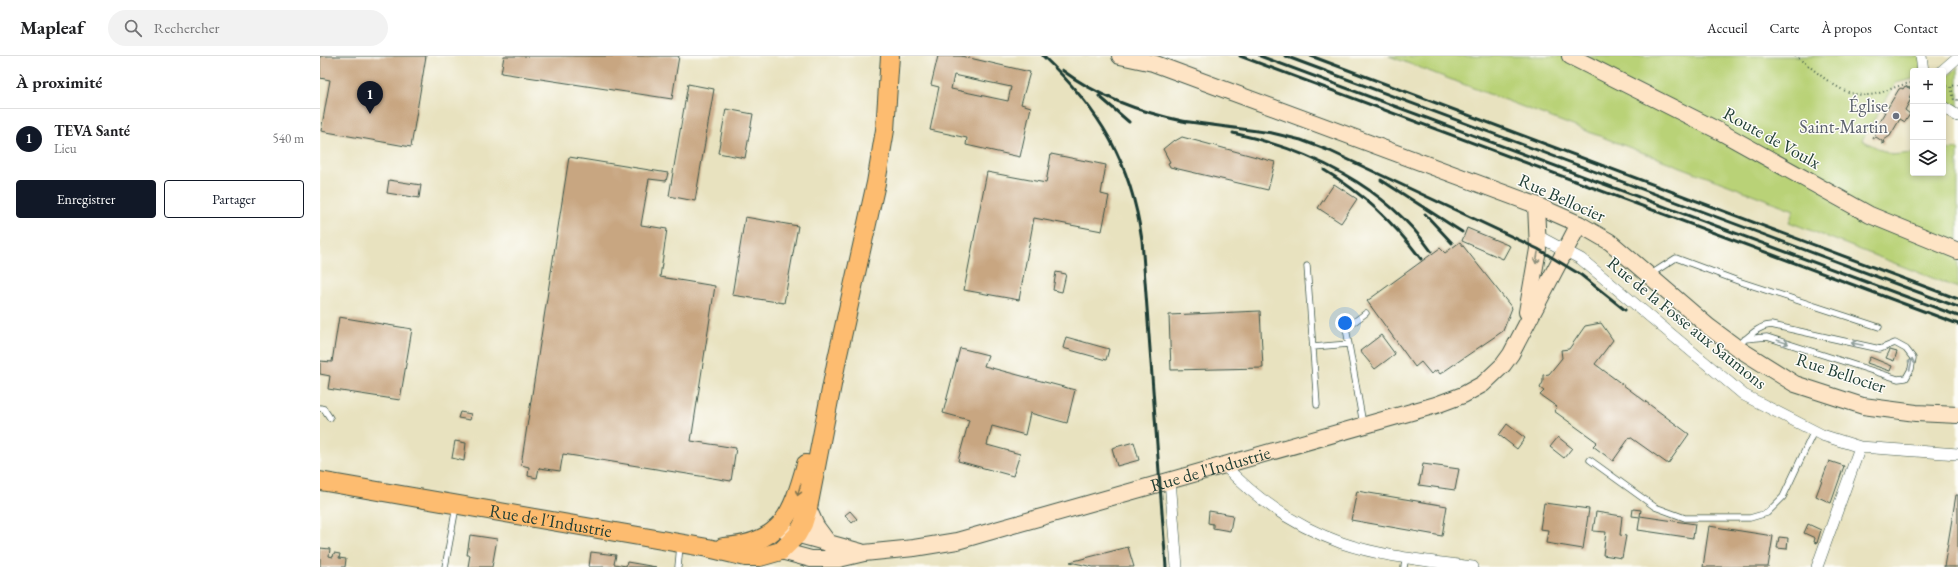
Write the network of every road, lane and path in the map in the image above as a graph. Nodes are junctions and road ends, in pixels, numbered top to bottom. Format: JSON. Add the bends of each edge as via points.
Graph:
{"nodes":[{"id":1,"x":890,"y":56,"type":"edge"},
{"id":2,"x":1120,"y":56,"type":"edge"},
{"id":3,"x":1570,"y":56,"type":"edge"},
{"id":4,"x":1795,"y":56,"type":"edge"},
{"id":5,"x":1921,"y":56,"type":"edge"},
{"id":6,"x":1958,"y":57,"type":"edge"},
{"id":7,"x":1923,"y":68,"type":"edge"},
{"id":8,"x":1945,"y":68,"type":"edge"},
{"id":9,"x":1910,"y":83,"type":"edge"},
{"id":10,"x":1958,"y":85,"type":"edge"},
{"id":11,"x":1946,"y":86,"type":"edge"},
{"id":12,"x":1951,"y":86,"type":"junction"},
{"id":13,"x":1958,"y":100,"type":"edge"},
{"id":14,"x":1946,"y":109,"type":"edge"},
{"id":15,"x":1958,"y":116,"type":"edge"},
{"id":16,"x":1536,"y":205,"type":"junction"},
{"id":17,"x":1579,"y":224,"type":"junction"},
{"id":18,"x":1538,"y":236,"type":"junction"},
{"id":19,"x":1565,"y":250,"type":"junction"},
{"id":20,"x":1958,"y":251,"type":"edge"},
{"id":21,"x":1307,"y":266,"type":"dead end"},
{"id":22,"x":1650,"y":275,"type":"junction"},
{"id":23,"x":1366,"y":313,"type":"dead end"},
{"id":24,"x":1524,"y":327,"type":"junction"},
{"id":25,"x":1879,"y":327,"type":"dead end"},
{"id":26,"x":1741,"y":343,"type":"junction"},
{"id":27,"x":1349,"y":344,"type":"junction"},
{"id":28,"x":1313,"y":347,"type":"junction"},
{"id":29,"x":837,"y":359,"type":"junction"},
{"id":30,"x":1316,"y":405,"type":"dead end"},
{"id":31,"x":320,"y":408,"type":"edge"},
{"id":32,"x":1958,"y":414,"type":"edge"},
{"id":33,"x":330,"y":418,"type":"dead end"},
{"id":34,"x":1363,"y":426,"type":"junction"},
{"id":35,"x":1814,"y":431,"type":"junction"},
{"id":36,"x":1860,"y":447,"type":"junction"},
{"id":37,"x":1958,"y":454,"type":"edge"},
{"id":38,"x":1590,"y":460,"type":"dead end"},
{"id":39,"x":1224,"y":465,"type":"junction"},
{"id":40,"x":1170,"y":480,"type":"junction"},
{"id":41,"x":320,"y":481,"type":"edge"},
{"id":42,"x":456,"y":505,"type":"junction"},
{"id":43,"x":808,"y":508,"type":"junction"},
{"id":44,"x":778,"y":529,"type":"junction"},
{"id":45,"x":681,"y":543,"type":"junction"},
{"id":46,"x":830,"y":545,"type":"junction"},
{"id":47,"x":792,"y":546,"type":"junction"},
{"id":48,"x":708,"y":548,"type":"junction"},
{"id":49,"x":864,"y":553,"type":"junction"},
{"id":50,"x":1405,"y":562,"type":"edge"},
{"id":51,"x":445,"y":567,"type":"edge"},
{"id":52,"x":678,"y":567,"type":"edge"},
{"id":53,"x":1177,"y":567,"type":"edge"},
{"id":54,"x":1473,"y":567,"type":"edge"},
{"id":55,"x":1817,"y":567,"type":"edge"}],
"edges":[{"from":1,"to":29,"type":"main road","via":[[884,138]]},
{"from":2,"to":16,"type":"main road","name":"Rue Bellocier","via":[[1153,63]]},
{"from":3,"to":20,"type":"main road","name":"Route de Voulx","via":[[1718,131],[1870,215]]},
{"from":4,"to":9,"type":"path","via":[[1833,85],[1852,94],[1868,95]]},
{"from":5,"to":7,"type":"street"},
{"from":6,"to":8,"type":"street"},
{"from":10,"to":12,"type":"path"},
{"from":11,"to":12,"type":"path"},
{"from":12,"to":13,"type":"path","via":[[1954,100]]},
{"from":14,"to":15,"type":"street"},
{"from":16,"to":17,"type":"main road","name":"Rue Bellocier"},
{"from":16,"to":18,"type":"main road"},
{"from":17,"to":19,"type":"main road","name":"Rue de l'Industrie"},
{"from":17,"to":22,"type":"main road","name":"Rue Bellocier","via":[[1610,242]]},
{"from":18,"to":19,"type":"street","name":"Rue de la Fosse aux Saumons"},
{"from":18,"to":24,"type":"main road","one_way":true},
{"from":19,"to":24,"type":"main road","name":"Rue de l'Industrie"},
{"from":19,"to":35,"type":"street","name":"Rue de la Fosse aux Saumons","via":[[1582,259],[1744,395]]},
{"from":21,"to":28,"type":"lane"},
{"from":22,"to":25,"type":"lane","via":[[1676,258]]},
{"from":22,"to":26,"type":"main road","name":"Rue Bellocier","via":[[1709,327]]},
{"from":23,"to":27,"type":"lane","via":[[1346,328]]},
{"from":24,"to":34,"type":"main road","name":"Rue de l'Industrie","via":[[1503,365],[1483,384],[1436,405]]},
{"from":26,"to":26,"type":"lane","one_way":true,"via":[[1767,336],[1898,379],[1906,378],[1913,358],[1906,349],[1895,343],[1880,349],[1771,325],[1762,326]]},
{"from":26,"to":32,"type":"main road","name":"Rue Bellocier","via":[[1795,384],[1863,406],[1916,413]]},
{"from":27,"to":28,"type":"lane"},
{"from":27,"to":34,"type":"lane"},
{"from":28,"to":30,"type":"lane"},
{"from":29,"to":43,"type":"main road"},
{"from":29,"to":44,"type":"main road","one_way":true,"via":[[796,498]]},
{"from":31,"to":33,"type":"lane","via":[[324,409]]},
{"from":34,"to":39,"type":"main road","name":"Rue de l'Industrie"},
{"from":35,"to":36,"type":"street","name":"Rue de la Fosse aux Saumons"},
{"from":35,"to":38,"type":"lane","via":[[1783,497],[1767,512],[1750,518],[1685,518],[1655,507]]},
{"from":36,"to":37,"type":"street","name":"Rue de la Fosse aux Saumons"},
{"from":36,"to":55,"type":"street"},
{"from":39,"to":40,"type":"main road","name":"Rue de l'Industrie"},
{"from":39,"to":50,"type":"street","via":[[1260,499],[1290,519],[1341,543]]},
{"from":40,"to":49,"type":"main road","name":"Rue de l'Industrie","via":[[957,541]]},
{"from":40,"to":53,"type":"street"},
{"from":41,"to":42,"type":"main road","name":"Rue de l'Industrie"},
{"from":42,"to":45,"type":"main road","name":"Rue de l'Industrie"},
{"from":42,"to":51,"type":"lane"},
{"from":43,"to":46,"type":"main road","via":[[816,526]]},
{"from":43,"to":47,"type":"main road"},
{"from":44,"to":47,"type":"main road"},
{"from":44,"to":48,"type":"main road","via":[[761,539],[740,546]]},
{"from":45,"to":48,"type":"main road","name":"Rue de l'Industrie"},
{"from":45,"to":52,"type":"lane"},
{"from":46,"to":47,"type":"main road"},
{"from":46,"to":49,"type":"main road"},
{"from":47,"to":48,"type":"main road","name":"Rue de l'Industrie","via":[[760,557],[746,557]]},
{"from":47,"to":49,"type":"main road","via":[[812,559],[839,559]]},
{"from":50,"to":54,"type":"street"}]}
